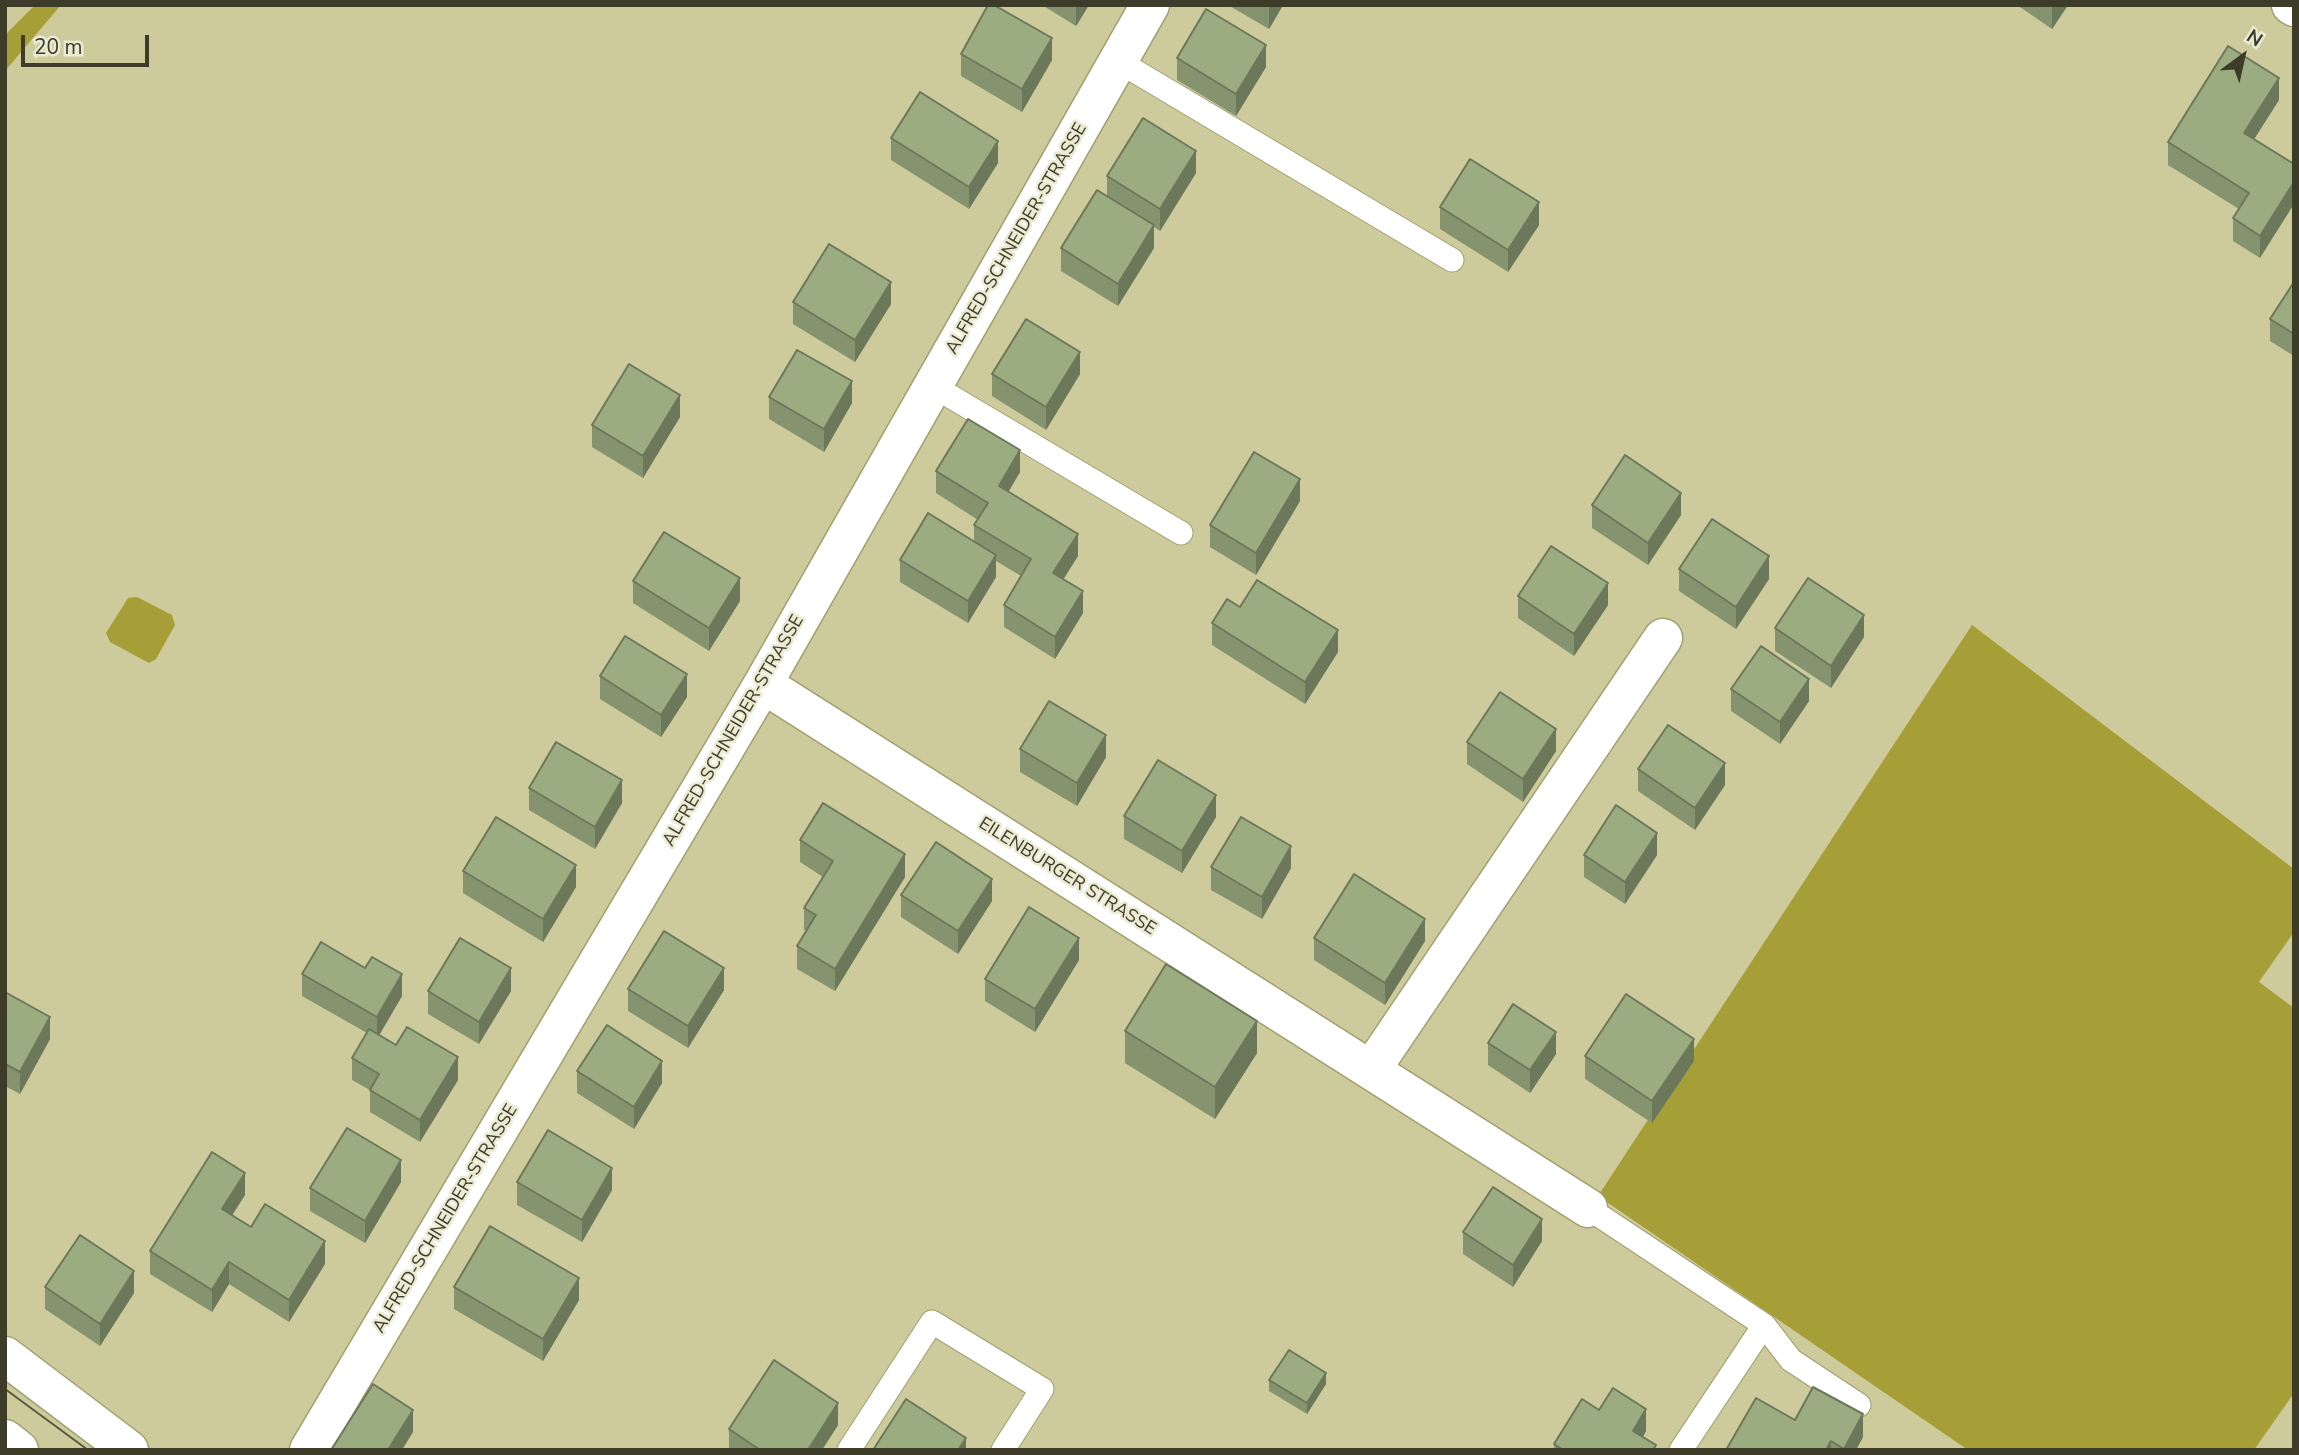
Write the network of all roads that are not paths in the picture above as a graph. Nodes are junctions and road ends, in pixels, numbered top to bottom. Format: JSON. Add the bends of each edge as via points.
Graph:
{"nodes":[{"id":1,"x":1150,"y":5,"type":"edge"},
{"id":2,"x":1118,"y":61,"type":"junction"},
{"id":3,"x":1452,"y":260,"type":"dead end"},
{"id":4,"x":933,"y":386,"type":"junction"},
{"id":5,"x":1181,"y":533,"type":"dead end"},
{"id":6,"x":1663,"y":638,"type":"dead end"},
{"id":7,"x":763,"y":684,"type":"junction"},
{"id":8,"x":1371,"y":1070,"type":"junction"},
{"id":9,"x":1588,"y":1208,"type":"joint"},
{"id":10,"x":1764,"y":1325,"type":"junction"},
{"id":11,"x":5,"y":1356,"type":"edge"},
{"id":12,"x":1859,"y":1405,"type":"dead end"},
{"id":13,"x":5,"y":1440,"type":"edge"},
{"id":14,"x":19,"y":1450,"type":"edge"},
{"id":15,"x":129,"y":1450,"type":"edge"},
{"id":16,"x":309,"y":1450,"type":"edge"},
{"id":17,"x":849,"y":1450,"type":"edge"},
{"id":18,"x":1003,"y":1450,"type":"edge"},
{"id":19,"x":1681,"y":1450,"type":"edge"}],
"edges":[{"from":1,"to":2,"type":"street","name":"ALFRED-SCHNEIDER-STRASSE"},
{"from":2,"to":3,"type":"lane"},
{"from":2,"to":4,"type":"street","name":"ALFRED-SCHNEIDER-STRASSE"},
{"from":4,"to":5,"type":"lane"},
{"from":4,"to":7,"type":"street","name":"ALFRED-SCHNEIDER-STRASSE"},
{"from":6,"to":8,"type":"street"},
{"from":7,"to":8,"type":"street","name":"EILENBURGER STRASSE"},
{"from":7,"to":16,"type":"street","name":"ALFRED-SCHNEIDER-STRASSE"},
{"from":8,"to":9,"type":"street","name":"EILENBURGER STRASSE"},
{"from":9,"to":10,"type":"lane"},
{"from":10,"to":12,"type":"lane","via":[[1791,1360]]},
{"from":10,"to":19,"type":"lane"},
{"from":11,"to":15,"type":"street"},
{"from":13,"to":14,"type":"street"},
{"from":17,"to":18,"type":"lane","via":[[932,1322],[1042,1389]]}]}
